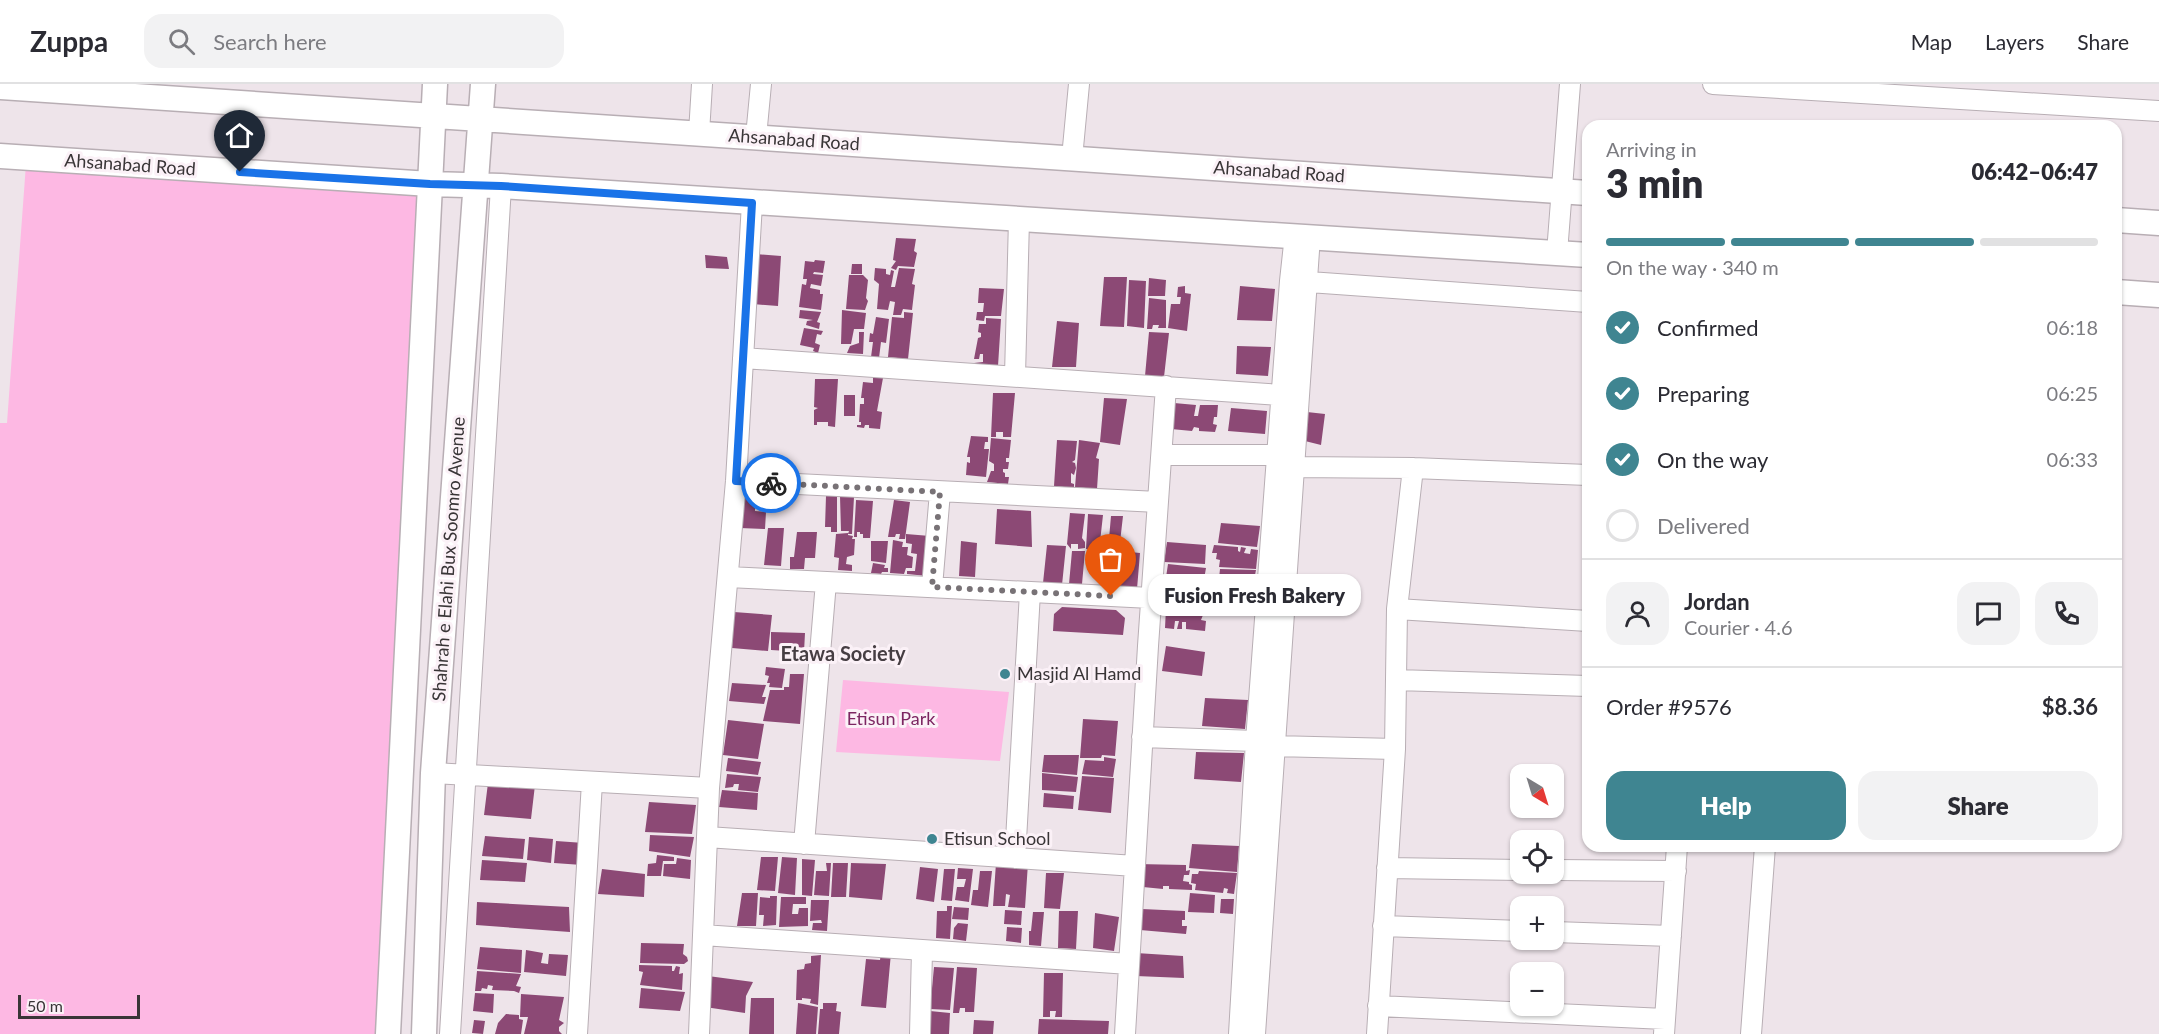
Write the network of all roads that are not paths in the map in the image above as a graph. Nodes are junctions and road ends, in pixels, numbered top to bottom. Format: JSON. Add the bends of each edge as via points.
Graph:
{"nodes":[{"id":1,"x":435,"y":84,"type":"edge"},
{"id":2,"x":483,"y":84,"type":"edge"},
{"id":3,"x":702,"y":84,"type":"edge"},
{"id":4,"x":761,"y":84,"type":"edge"},
{"id":5,"x":1079,"y":84,"type":"edge"},
{"id":6,"x":1570,"y":84,"type":"edge"},
{"id":7,"x":1713,"y":84,"type":"edge"},
{"id":8,"x":0,"y":87,"type":"edge"},
{"id":9,"x":2159,"y":111,"type":"edge"},
{"id":10,"x":433,"y":116,"type":"junction"},
{"id":11,"x":481,"y":118,"type":"junction"},
{"id":12,"x":699,"y":133,"type":"junction"},
{"id":13,"x":756,"y":137,"type":"junction"},
{"id":14,"x":0,"y":156,"type":"edge"},
{"id":15,"x":1072,"y":158,"type":"junction"},
{"id":16,"x":430,"y":184,"type":"junction"},
{"id":17,"x":475,"y":185,"type":"junction"},
{"id":18,"x":501,"y":186,"type":"junction"},
{"id":19,"x":1562,"y":191,"type":"junction"},
{"id":20,"x":1582,"y":193,"type":"edge"},
{"id":21,"x":752,"y":203,"type":"junction"},
{"id":22,"x":1019,"y":219,"type":"junction"},
{"id":23,"x":2122,"y":220,"type":"edge"},
{"id":24,"x":2159,"y":222,"type":"edge"},
{"id":25,"x":1303,"y":236,"type":"junction"},
{"id":26,"x":1557,"y":253,"type":"junction"},
{"id":27,"x":1582,"y":255,"type":"edge"},
{"id":28,"x":1298,"y":282,"type":"junction"},
{"id":29,"x":2122,"y":292,"type":"edge"},
{"id":30,"x":2159,"y":295,"type":"edge"},
{"id":31,"x":1582,"y":303,"type":"edge"},
{"id":32,"x":743,"y":358,"type":"junction"},
{"id":33,"x":1015,"y":376,"type":"junction"},
{"id":34,"x":1166,"y":386,"type":"junction"},
{"id":35,"x":1281,"y":395,"type":"junction"},
{"id":36,"x":1161,"y":455,"type":"junction"},
{"id":37,"x":1278,"y":455,"type":"junction"},
{"id":38,"x":1293,"y":467,"type":"junction"},
{"id":39,"x":1413,"y":468,"type":"junction"},
{"id":40,"x":1582,"y":475,"type":"edge"},
{"id":41,"x":736,"y":481,"type":"junction"},
{"id":42,"x":940,"y":492,"type":"junction"},
{"id":43,"x":1158,"y":502,"type":"junction"},
{"id":44,"x":728,"y":577,"type":"junction"},
{"id":45,"x":825,"y":582,"type":"junction"},
{"id":46,"x":932,"y":587,"type":"junction"},
{"id":47,"x":1030,"y":592,"type":"junction"},
{"id":48,"x":1151,"y":598,"type":"junction"},
{"id":49,"x":1397,"y":609,"type":"junction"},
{"id":50,"x":1582,"y":621,"type":"edge"},
{"id":51,"x":1396,"y":680,"type":"junction"},
{"id":52,"x":1582,"y":686,"type":"edge"},
{"id":53,"x":1142,"y":737,"type":"junction"},
{"id":54,"x":1265,"y":743,"type":"junction"},
{"id":55,"x":1395,"y":749,"type":"junction"},
{"id":56,"x":433,"y":773,"type":"junction"},
{"id":57,"x":464,"y":774,"type":"junction"},
{"id":58,"x":592,"y":782,"type":"junction"},
{"id":59,"x":708,"y":788,"type":"junction"},
{"id":60,"x":707,"y":837,"type":"junction"},
{"id":61,"x":804,"y":844,"type":"junction"},
{"id":62,"x":1677,"y":852,"type":"edge"},
{"id":63,"x":1765,"y":852,"type":"edge"},
{"id":64,"x":1015,"y":858,"type":"junction"},
{"id":65,"x":1135,"y":866,"type":"junction"},
{"id":66,"x":1387,"y":868,"type":"junction"},
{"id":67,"x":1510,"y":870,"type":"edge"},
{"id":68,"x":1564,"y":870,"type":"edge"},
{"id":69,"x":1676,"y":871,"type":"junction"},
{"id":70,"x":1383,"y":926,"type":"junction"},
{"id":71,"x":1510,"y":931,"type":"edge"},
{"id":72,"x":1564,"y":932,"type":"edge"},
{"id":73,"x":703,"y":935,"type":"junction"},
{"id":74,"x":1671,"y":936,"type":"junction"},
{"id":75,"x":922,"y":951,"type":"junction"},
{"id":76,"x":1129,"y":964,"type":"junction"},
{"id":77,"x":1378,"y":1005,"type":"junction"},
{"id":78,"x":1664,"y":1027,"type":"edge"},
{"id":79,"x":388,"y":1034,"type":"edge"},
{"id":80,"x":424,"y":1034,"type":"edge"},
{"id":81,"x":450,"y":1034,"type":"edge"},
{"id":82,"x":577,"y":1034,"type":"edge"},
{"id":83,"x":699,"y":1034,"type":"edge"},
{"id":84,"x":920,"y":1034,"type":"edge"},
{"id":85,"x":1125,"y":1034,"type":"edge"},
{"id":86,"x":1239,"y":1034,"type":"edge"},
{"id":87,"x":1255,"y":1034,"type":"edge"},
{"id":88,"x":1377,"y":1034,"type":"edge"},
{"id":89,"x":1751,"y":1034,"type":"edge"}],
"edges":[{"from":1,"to":10,"type":"main road","name":"Shahrah e Elahi Bux Soomro Avenue"},
{"from":2,"to":11,"type":"main road","name":"Shahrah e Elahi Bux Soomro Avenue"},
{"from":3,"to":12,"type":"street"},
{"from":4,"to":13,"type":"street"},
{"from":5,"to":15,"type":"street"},
{"from":6,"to":19,"type":"street"},
{"from":7,"to":9,"type":"street"},
{"from":8,"to":10,"type":"main road","name":"Ahsanabad Road"},
{"from":10,"to":11,"type":"main road","name":"Ahsanabad Road"},
{"from":10,"to":16,"type":"main road","name":"Shahrah e Elahi Bux Soomro Avenue"},
{"from":11,"to":12,"type":"main road","name":"Ahsanabad Road"},
{"from":11,"to":17,"type":"main road","name":"Shahrah e Elahi Bux Soomro Avenue"},
{"from":12,"to":13,"type":"main road","name":"Ahsanabad Road"},
{"from":13,"to":15,"type":"main road","name":"Ahsanabad Road"},
{"from":14,"to":16,"type":"main road","name":"Ahsanabad Road"},
{"from":15,"to":19,"type":"main road","name":"Ahsanabad Road"},
{"from":16,"to":17,"type":"main road","name":"Ahsanabad Road"},
{"from":16,"to":79,"type":"main road","name":"Shahrah e Elahi Bux Soomro Avenue"},
{"from":17,"to":18,"type":"main road","name":"Ahsanabad Road"},
{"from":17,"to":56,"type":"main road","name":"Shahrah e Elahi Bux Soomro Avenue"},
{"from":18,"to":21,"type":"main road","name":"Ahsanabad Road"},
{"from":18,"to":57,"type":"street"},
{"from":19,"to":20,"type":"main road","name":"Ahsanabad Road"},
{"from":19,"to":26,"type":"street"},
{"from":21,"to":22,"type":"main road","name":"Ahsanabad Road"},
{"from":21,"to":32,"type":"street"},
{"from":22,"to":25,"type":"main road","name":"Ahsanabad Road"},
{"from":22,"to":33,"type":"street"},
{"from":23,"to":24,"type":"main road"},
{"from":25,"to":26,"type":"main road","name":"Ahsanabad Road"},
{"from":25,"to":28,"type":"street"},
{"from":26,"to":27,"type":"main road","name":"Ahsanabad Road"},
{"from":28,"to":31,"type":"street"},
{"from":28,"to":35,"type":"street"},
{"from":28,"to":38,"type":"street"},
{"from":29,"to":30,"type":"main road"},
{"from":32,"to":33,"type":"street"},
{"from":32,"to":41,"type":"street"},
{"from":33,"to":34,"type":"street"},
{"from":34,"to":35,"type":"street"},
{"from":34,"to":36,"type":"street"},
{"from":35,"to":37,"type":"street"},
{"from":36,"to":37,"type":"street"},
{"from":36,"to":43,"type":"street"},
{"from":37,"to":54,"type":"street"},
{"from":38,"to":39,"type":"street"},
{"from":38,"to":54,"type":"street"},
{"from":39,"to":40,"type":"street"},
{"from":39,"to":49,"type":"street"},
{"from":41,"to":42,"type":"street"},
{"from":41,"to":44,"type":"street"},
{"from":42,"to":43,"type":"street"},
{"from":42,"to":46,"type":"street"},
{"from":43,"to":48,"type":"street"},
{"from":44,"to":45,"type":"street"},
{"from":44,"to":59,"type":"street"},
{"from":45,"to":46,"type":"street"},
{"from":45,"to":61,"type":"street"},
{"from":46,"to":47,"type":"street"},
{"from":47,"to":48,"type":"street"},
{"from":47,"to":64,"type":"street"},
{"from":48,"to":53,"type":"street"},
{"from":49,"to":50,"type":"street"},
{"from":49,"to":51,"type":"street"},
{"from":51,"to":52,"type":"street"},
{"from":51,"to":55,"type":"street"},
{"from":53,"to":54,"type":"street"},
{"from":53,"to":65,"type":"street"},
{"from":54,"to":55,"type":"street"},
{"from":54,"to":86,"type":"street"},
{"from":54,"to":87,"type":"street"},
{"from":55,"to":66,"type":"street"},
{"from":56,"to":57,"type":"street"},
{"from":56,"to":80,"type":"main road","name":"Shahrah e Elahi Bux Soomro Avenue"},
{"from":57,"to":58,"type":"street"},
{"from":57,"to":81,"type":"street"},
{"from":58,"to":59,"type":"street"},
{"from":58,"to":82,"type":"street"},
{"from":59,"to":60,"type":"street"},
{"from":60,"to":61,"type":"street"},
{"from":60,"to":73,"type":"street"},
{"from":61,"to":64,"type":"street"},
{"from":62,"to":69,"type":"street"},
{"from":63,"to":89,"type":"street"},
{"from":64,"to":65,"type":"street"},
{"from":65,"to":76,"type":"street"},
{"from":66,"to":67,"type":"street"},
{"from":66,"to":70,"type":"street"},
{"from":68,"to":69,"type":"street"},
{"from":69,"to":74,"type":"street"},
{"from":70,"to":71,"type":"street"},
{"from":70,"to":77,"type":"street"},
{"from":72,"to":74,"type":"street"},
{"from":73,"to":75,"type":"street"},
{"from":73,"to":83,"type":"street"},
{"from":74,"to":78,"type":"street"},
{"from":75,"to":76,"type":"street"},
{"from":75,"to":84,"type":"street"},
{"from":76,"to":85,"type":"street"},
{"from":77,"to":78,"type":"street"},
{"from":77,"to":88,"type":"street"}]}
